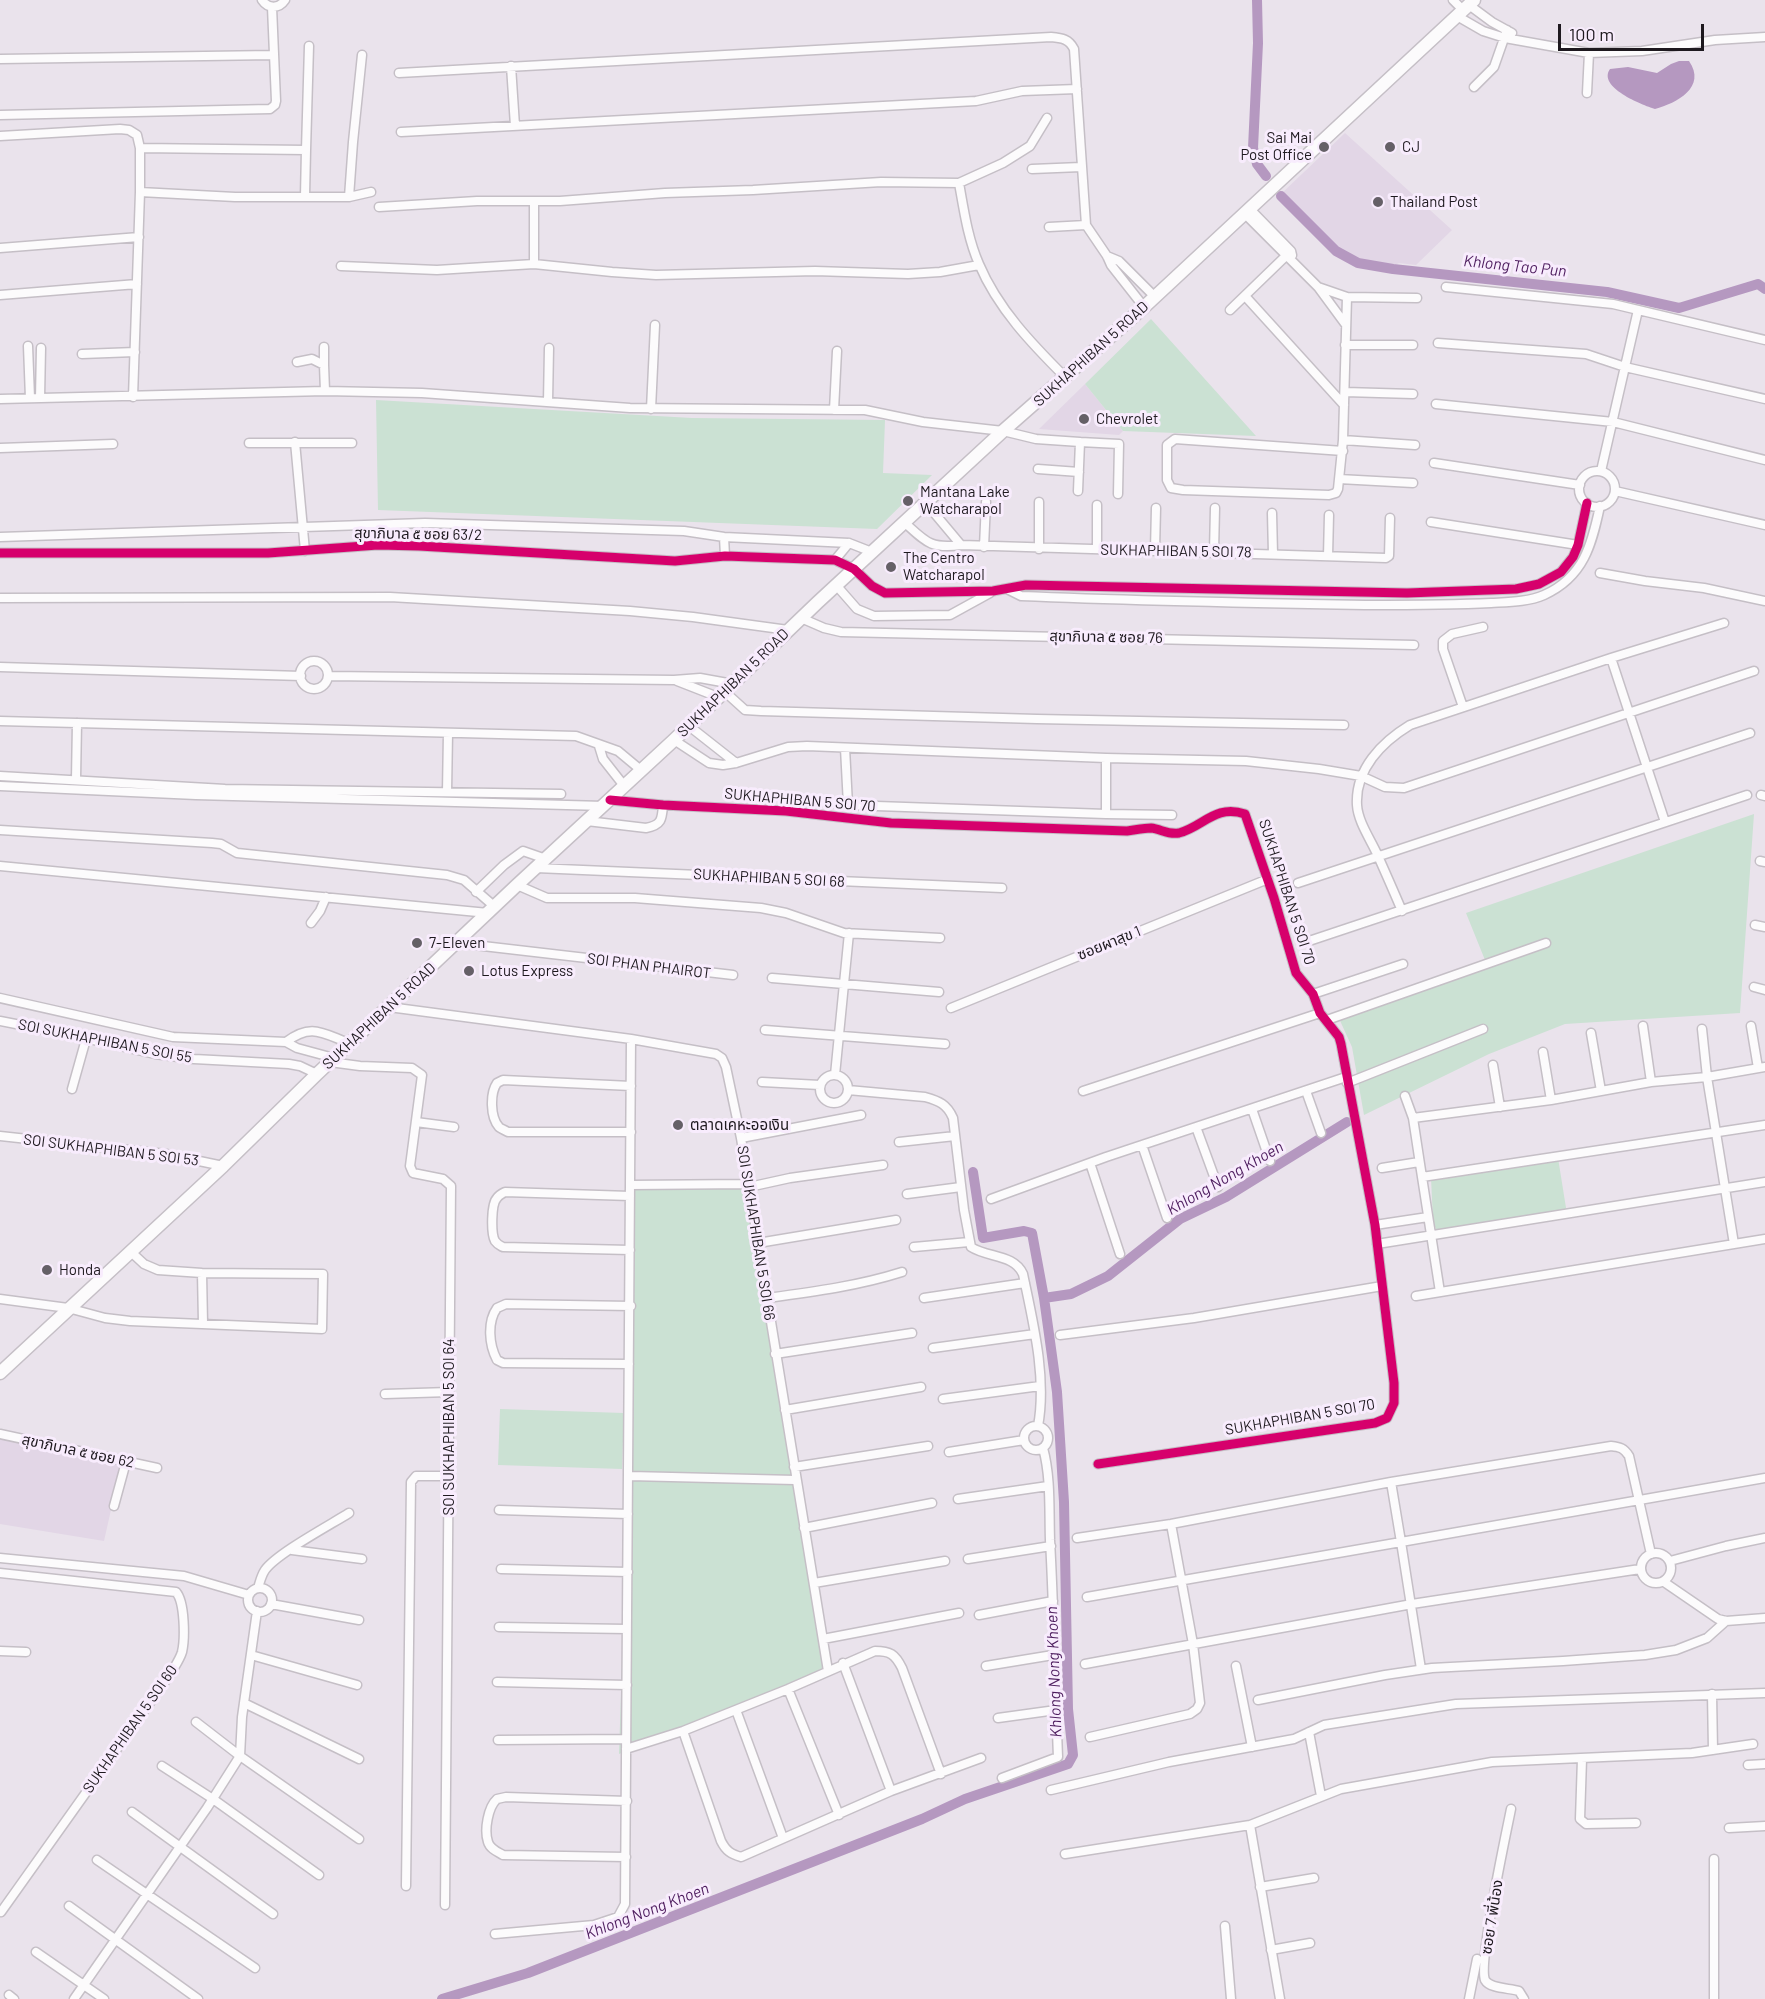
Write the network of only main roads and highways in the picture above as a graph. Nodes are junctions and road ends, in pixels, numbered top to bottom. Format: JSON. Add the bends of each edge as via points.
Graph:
{"nodes":[{"id":1,"x":1466,"y":8,"type":"edge"},
{"id":2,"x":0,"y":1373,"type":"edge"}],
"edges":[{"from":1,"to":2,"type":"main road","name":"SUKHAPHIBAN 5 ROAD","via":[[1155,297],[925,502]]}]}
